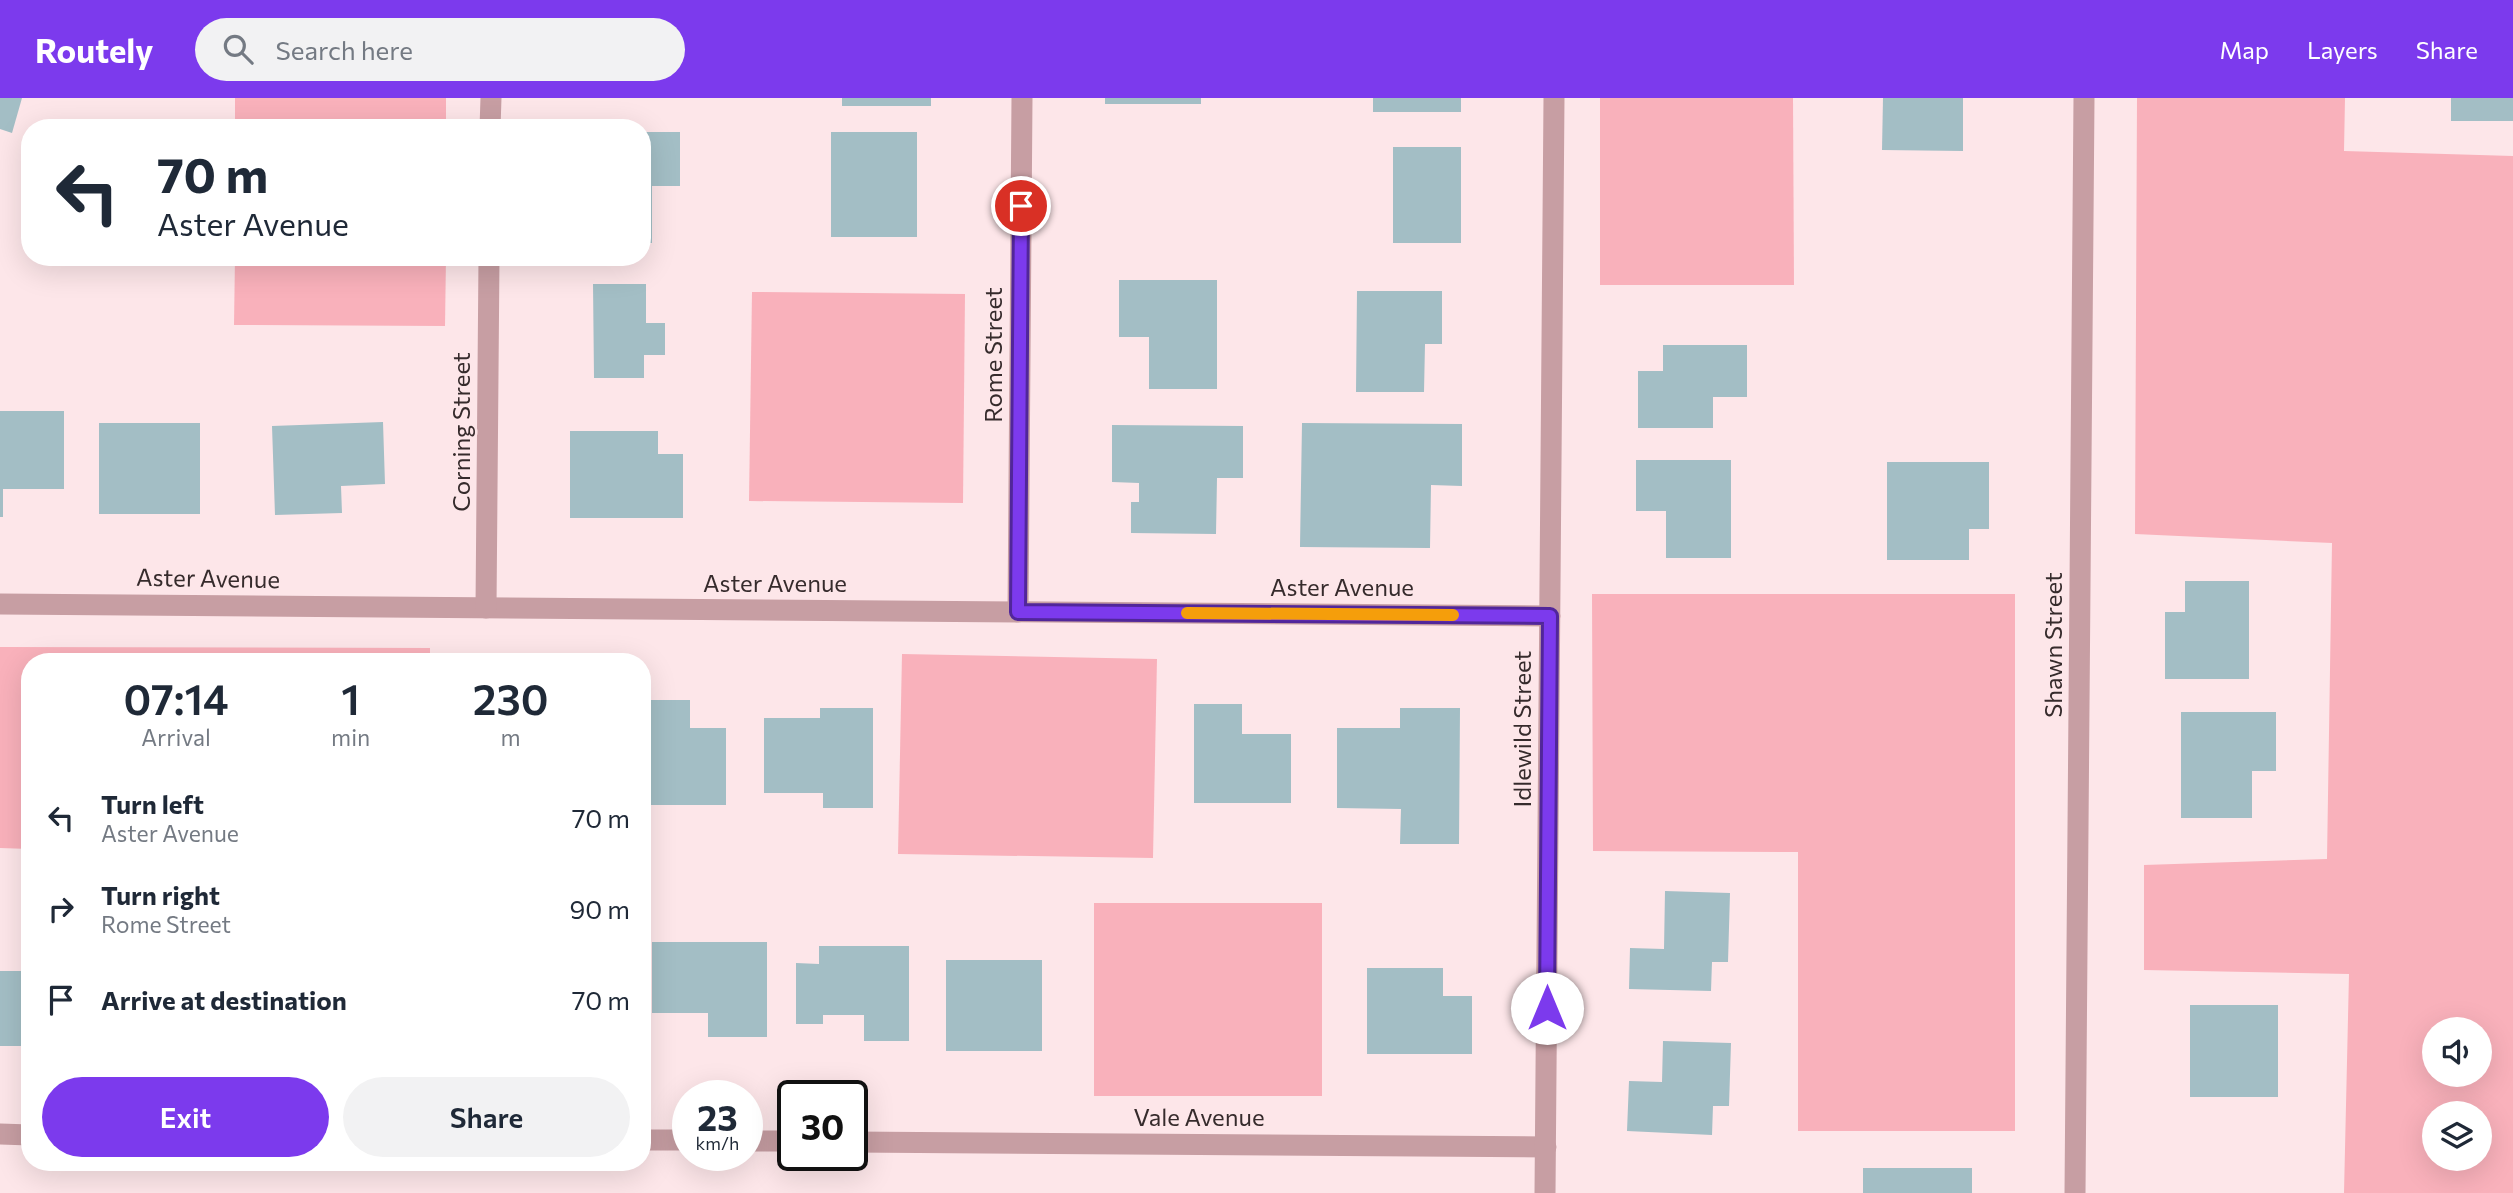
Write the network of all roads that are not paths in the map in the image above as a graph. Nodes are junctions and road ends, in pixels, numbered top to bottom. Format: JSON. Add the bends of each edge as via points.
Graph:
{"nodes":[{"id":1,"x":491,"y":98,"type":"edge"},
{"id":2,"x":1022,"y":98,"type":"edge"},
{"id":3,"x":1554,"y":98,"type":"edge"},
{"id":4,"x":2084,"y":98,"type":"edge"},
{"id":5,"x":490,"y":119,"type":"edge"},
{"id":6,"x":489,"y":266,"type":"edge"},
{"id":7,"x":0,"y":604,"type":"edge"},
{"id":8,"x":486,"y":608,"type":"junction"},
{"id":9,"x":1018,"y":612,"type":"junction"},
{"id":10,"x":1550,"y":616,"type":"junction"},
{"id":11,"x":0,"y":1135,"type":"edge"},
{"id":12,"x":21,"y":1135,"type":"edge"},
{"id":13,"x":651,"y":1140,"type":"edge"},
{"id":14,"x":672,"y":1140,"type":"edge"},
{"id":15,"x":868,"y":1142,"type":"edge"},
{"id":16,"x":1546,"y":1147,"type":"junction"},
{"id":17,"x":1545,"y":1193,"type":"edge"},
{"id":18,"x":2075,"y":1193,"type":"edge"}],
"edges":[{"from":1,"to":5,"type":"street"},
{"from":2,"to":9,"type":"street","name":"Rome Street"},
{"from":3,"to":10,"type":"street","name":"Idlewild Street"},
{"from":4,"to":18,"type":"street","name":"Shawn Street"},
{"from":6,"to":8,"type":"street","name":"Corning Street"},
{"from":7,"to":8,"type":"street","name":"Aster Avenue"},
{"from":8,"to":9,"type":"street","name":"Aster Avenue"},
{"from":9,"to":10,"type":"street","name":"Aster Avenue"},
{"from":10,"to":16,"type":"street","name":"Idlewild Street"},
{"from":11,"to":12,"type":"street"},
{"from":13,"to":14,"type":"street"},
{"from":15,"to":16,"type":"street","name":"Vale Avenue"},
{"from":16,"to":17,"type":"street","name":"Idlewild Street"}]}
